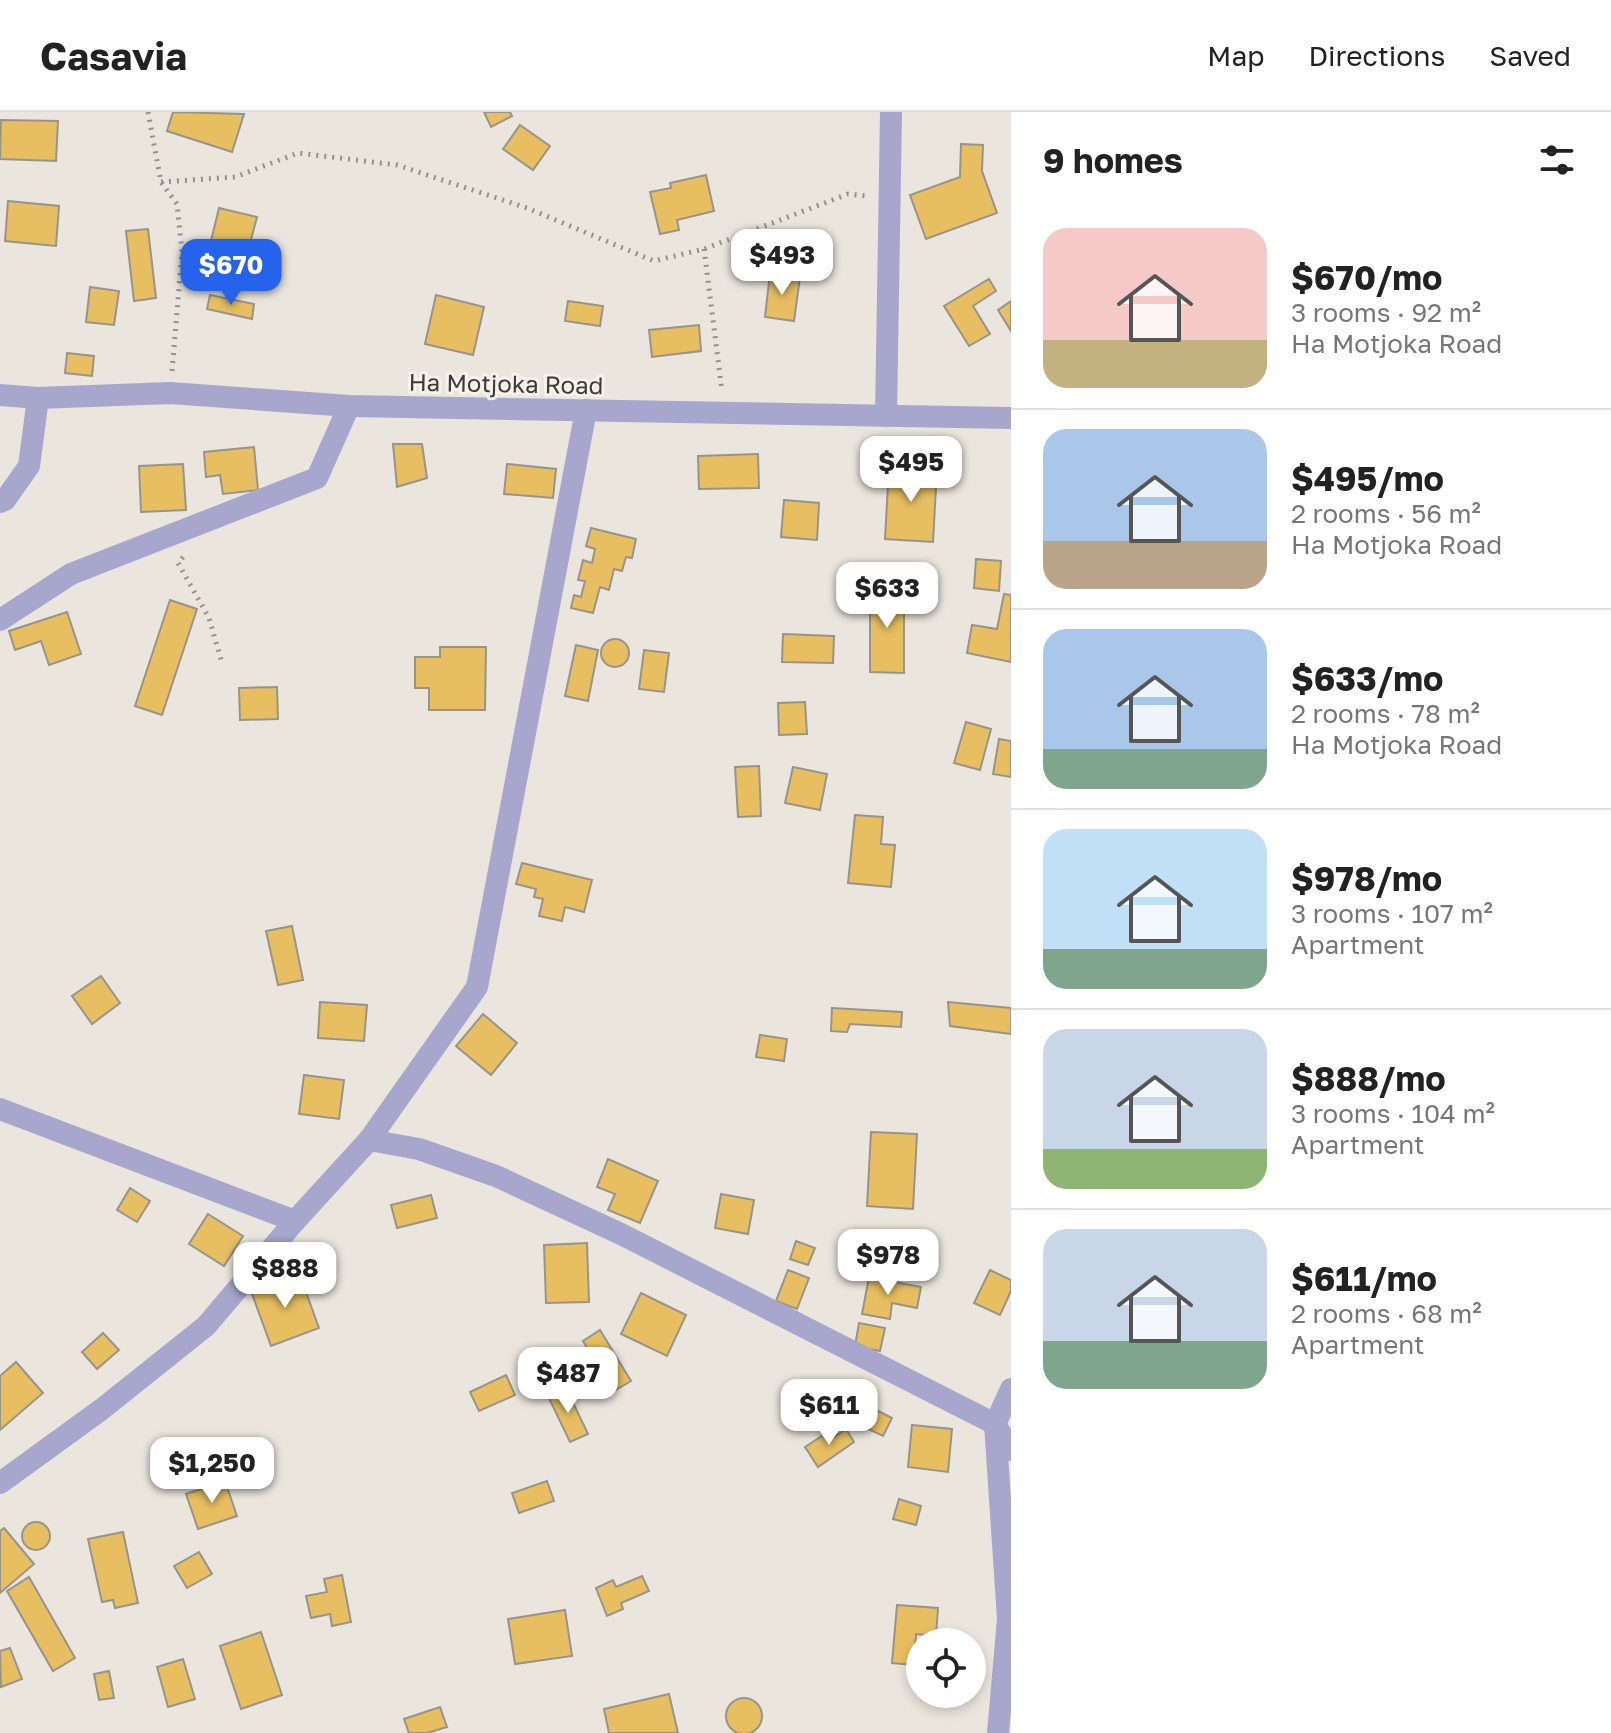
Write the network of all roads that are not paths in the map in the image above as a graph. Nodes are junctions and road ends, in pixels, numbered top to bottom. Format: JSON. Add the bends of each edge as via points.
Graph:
{"nodes":[{"id":1,"x":891,"y":112,"type":"edge"},
{"id":2,"x":0,"y":395,"type":"edge"},
{"id":3,"x":38,"y":398,"type":"junction"},
{"id":4,"x":349,"y":406,"type":"junction"},
{"id":5,"x":586,"y":410,"type":"junction"},
{"id":6,"x":886,"y":416,"type":"junction"},
{"id":7,"x":1011,"y":418,"type":"edge"},
{"id":8,"x":0,"y":502,"type":"edge"},
{"id":9,"x":0,"y":620,"type":"edge"},
{"id":10,"x":0,"y":1109,"type":"edge"},
{"id":11,"x":369,"y":1140,"type":"junction"},
{"id":12,"x":295,"y":1221,"type":"junction"},
{"id":13,"x":1011,"y":1389,"type":"edge"},
{"id":14,"x":995,"y":1424,"type":"junction"},
{"id":15,"x":1011,"y":1450,"type":"edge"},
{"id":16,"x":0,"y":1483,"type":"edge"},
{"id":17,"x":998,"y":1733,"type":"edge"}],
"edges":[{"from":1,"to":6,"type":"street"},
{"from":2,"to":3,"type":"street","name":"Ha Motjoka Road"},
{"from":3,"to":4,"type":"street","name":"Ha Motjoka Road","via":[[170,393]]},
{"from":3,"to":8,"type":"street","via":[[29,466]]},
{"from":4,"to":5,"type":"street","name":"Ha Motjoka Road"},
{"from":4,"to":9,"type":"street","via":[[317,478],[71,574]]},
{"from":5,"to":6,"type":"street","name":"Ha Motjoka Road"},
{"from":5,"to":11,"type":"street","via":[[477,987]]},
{"from":6,"to":7,"type":"street","name":"Ha Motjoka Road"},
{"from":10,"to":12,"type":"street"},
{"from":11,"to":12,"type":"street"},
{"from":11,"to":14,"type":"street","via":[[419,1149],[496,1176]]},
{"from":12,"to":16,"type":"street","via":[[206,1326]]},
{"from":13,"to":14,"type":"street"},
{"from":14,"to":15,"type":"street"},
{"from":14,"to":17,"type":"street","via":[[1008,1619]]}]}
